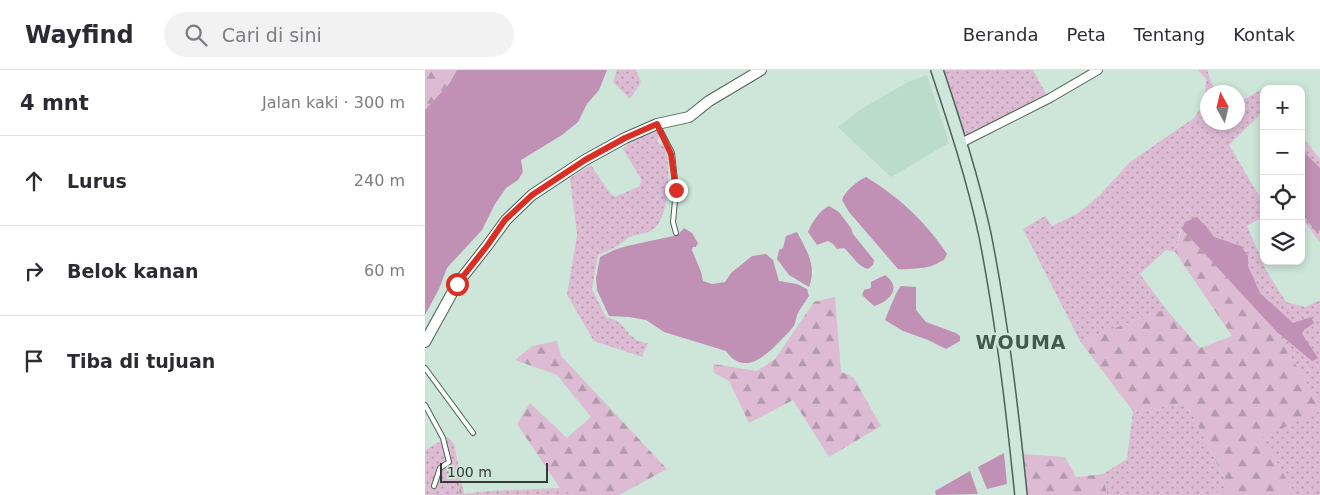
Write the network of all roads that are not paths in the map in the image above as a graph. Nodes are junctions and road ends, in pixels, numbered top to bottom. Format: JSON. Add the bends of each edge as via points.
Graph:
{"nodes":[{"id":1,"x":761,"y":70,"type":"edge"},
{"id":2,"x":937,"y":70,"type":"edge"},
{"id":3,"x":1099,"y":70,"type":"edge"},
{"id":4,"x":657,"y":124,"type":"junction"},
{"id":5,"x":961,"y":143,"type":"junction"},
{"id":6,"x":676,"y":233,"type":"dead end"},
{"id":7,"x":425,"y":342,"type":"edge"},
{"id":8,"x":425,"y":368,"type":"edge"},
{"id":9,"x":425,"y":405,"type":"edge"},
{"id":10,"x":473,"y":433,"type":"dead end"},
{"id":11,"x":434,"y":486,"type":"dead end"},
{"id":12,"x":1021,"y":495,"type":"edge"}],
"edges":[{"from":1,"to":4,"type":"street","via":[[689,117]]},
{"from":2,"to":5,"type":"main road"},
{"from":3,"to":5,"type":"street"},
{"from":4,"to":6,"type":"lane","via":[[671,154],[676,190],[673,222]]},
{"from":4,"to":7,"type":"street","via":[[585,160],[522,204],[505,220],[457,284]]},
{"from":5,"to":12,"type":"main road","via":[[984,234],[1001,327]]},
{"from":8,"to":10,"type":"lane"},
{"from":9,"to":11,"type":"lane","via":[[443,438],[449,462],[441,468]]}]}
